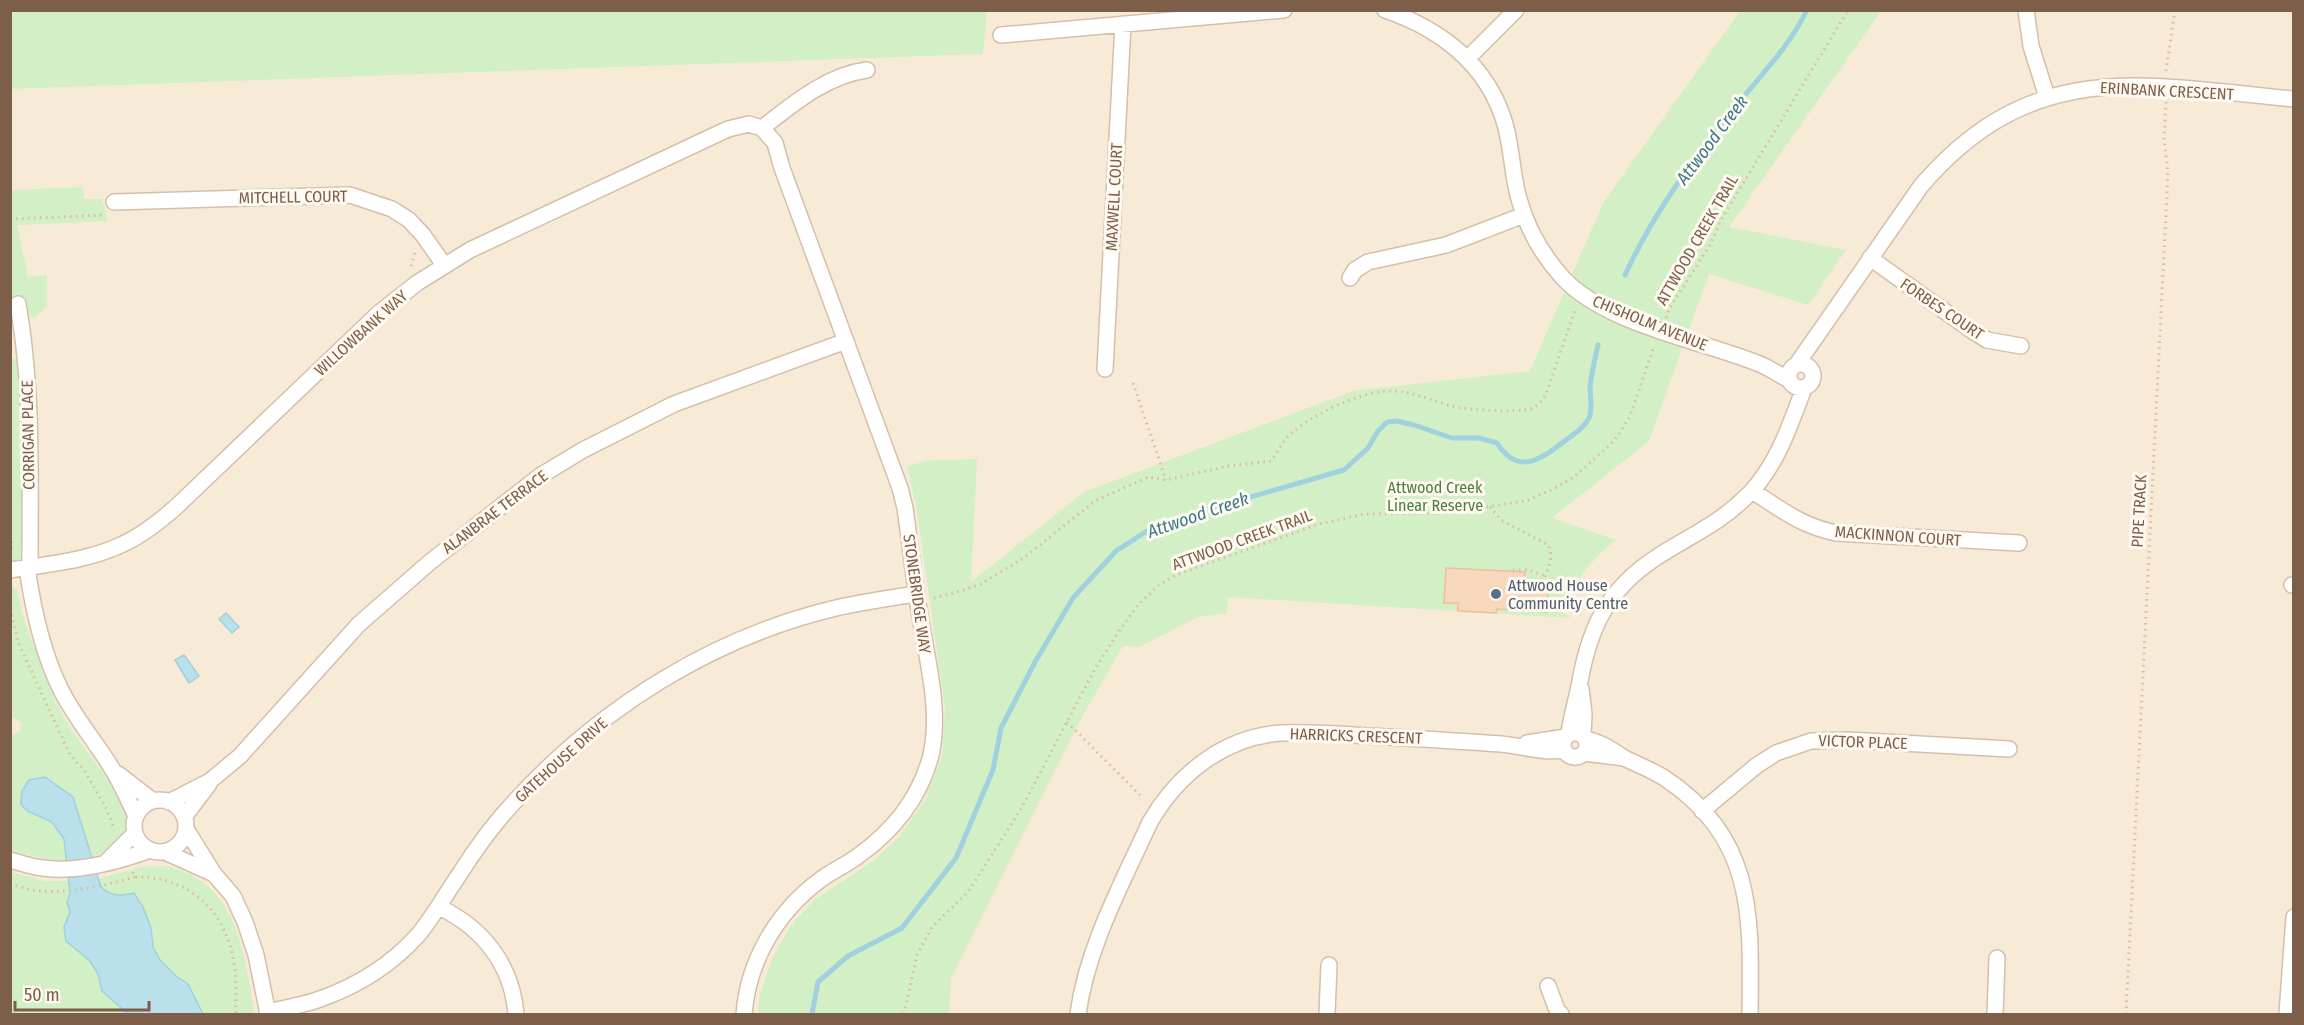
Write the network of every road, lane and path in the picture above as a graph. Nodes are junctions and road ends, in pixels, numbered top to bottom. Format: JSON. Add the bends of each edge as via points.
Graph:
{"nodes":[{"id":1,"x":1284,"y":10,"type":"edge"},
{"id":2,"x":1385,"y":10,"type":"edge"},
{"id":3,"x":1516,"y":10,"type":"edge"},
{"id":4,"x":1848,"y":10,"type":"edge"},
{"id":5,"x":2026,"y":10,"type":"edge"},
{"id":6,"x":2175,"y":10,"type":"edge"},
{"id":7,"x":1123,"y":24,"type":"junction"},
{"id":8,"x":1001,"y":35,"type":"dead end"},
{"id":9,"x":1468,"y":58,"type":"junction"},
{"id":10,"x":867,"y":70,"type":"dead end"},
{"id":11,"x":2166,"y":88,"type":"junction"},
{"id":12,"x":2047,"y":97,"type":"junction"},
{"id":13,"x":2294,"y":99,"type":"edge"},
{"id":14,"x":762,"y":128,"type":"junction"},
{"id":15,"x":113,"y":209,"type":"joint"},
{"id":16,"x":1524,"y":215,"type":"junction"},
{"id":17,"x":10,"y":219,"type":"edge"},
{"id":18,"x":411,"y":246,"type":"dead end"},
{"id":19,"x":1870,"y":258,"type":"junction"},
{"id":20,"x":444,"y":265,"type":"junction"},
{"id":21,"x":1350,"y":278,"type":"dead end"},
{"id":22,"x":408,"y":289,"type":"junction"},
{"id":23,"x":18,"y":304,"type":"dead end"},
{"id":24,"x":1575,"y":310,"type":"dead end"},
{"id":25,"x":1662,"y":330,"type":"junction"},
{"id":26,"x":846,"y":341,"type":"junction"},
{"id":27,"x":2020,"y":346,"type":"dead end"},
{"id":28,"x":1105,"y":369,"type":"dead end"},
{"id":29,"x":1797,"y":375,"type":"junction"},
{"id":30,"x":1133,"y":383,"type":"dead end"},
{"id":31,"x":1166,"y":480,"type":"junction"},
{"id":32,"x":1752,"y":491,"type":"junction"},
{"id":33,"x":1490,"y":507,"type":"junction"},
{"id":34,"x":2019,"y":543,"type":"dead end"},
{"id":35,"x":29,"y":567,"type":"junction"},
{"id":36,"x":10,"y":570,"type":"edge"},
{"id":37,"x":1513,"y":570,"type":"dead end"},
{"id":38,"x":1546,"y":576,"type":"junction"},
{"id":39,"x":1524,"y":582,"type":"dead end"},
{"id":40,"x":917,"y":598,"type":"junction"},
{"id":41,"x":1067,"y":722,"type":"junction"},
{"id":42,"x":1575,"y":742,"type":"junction"},
{"id":43,"x":2009,"y":749,"type":"dead end"},
{"id":44,"x":113,"y":770,"type":"junction"},
{"id":45,"x":210,"y":782,"type":"junction"},
{"id":46,"x":1140,"y":795,"type":"dead end"},
{"id":47,"x":153,"y":801,"type":"junction"},
{"id":48,"x":169,"y":802,"type":"junction"},
{"id":49,"x":1702,"y":811,"type":"junction"},
{"id":50,"x":136,"y":816,"type":"junction"},
{"id":51,"x":185,"y":823,"type":"junction"},
{"id":52,"x":135,"y":833,"type":"junction"},
{"id":53,"x":157,"y":851,"type":"junction"},
{"id":54,"x":10,"y":860,"type":"edge"},
{"id":55,"x":106,"y":862,"type":"junction"},
{"id":56,"x":214,"y":874,"type":"junction"},
{"id":57,"x":135,"y":877,"type":"dead end"},
{"id":58,"x":10,"y":884,"type":"edge"},
{"id":59,"x":439,"y":907,"type":"junction"},
{"id":60,"x":2294,"y":917,"type":"edge"},
{"id":61,"x":1997,"y":958,"type":"dead end"},
{"id":62,"x":1329,"y":965,"type":"dead end"},
{"id":63,"x":1548,"y":986,"type":"dead end"},
{"id":64,"x":268,"y":1013,"type":"edge"},
{"id":65,"x":516,"y":1014,"type":"edge"},
{"id":66,"x":744,"y":1014,"type":"edge"},
{"id":67,"x":904,"y":1014,"type":"edge"},
{"id":68,"x":1078,"y":1014,"type":"edge"},
{"id":69,"x":1327,"y":1014,"type":"edge"},
{"id":70,"x":1561,"y":1014,"type":"edge"},
{"id":71,"x":1750,"y":1014,"type":"edge"},
{"id":72,"x":1995,"y":1014,"type":"edge"},
{"id":73,"x":2126,"y":1014,"type":"edge"},
{"id":74,"x":2286,"y":1014,"type":"edge"}],
"edges":[{"from":1,"to":7,"type":"street"},
{"from":2,"to":9,"type":"street","name":"CHISHOLM AVENUE","via":[[1435,33]]},
{"from":3,"to":9,"type":"street"},
{"from":4,"to":25,"type":"path","name":"ATTWOOD CREEK TRAIL","via":[[1669,309]]},
{"from":5,"to":12,"type":"street","via":[[2031,46]]},
{"from":6,"to":11,"type":"path","name":"PIPE TRACK"},
{"from":7,"to":8,"type":"street"},
{"from":7,"to":28,"type":"street","name":"MAXWELL COURT"},
{"from":9,"to":16,"type":"street","name":"CHISHOLM AVENUE","via":[[1496,100],[1504,122]]},
{"from":10,"to":14,"type":"street","via":[[830,82]]},
{"from":11,"to":12,"type":"street","name":"ERINBANK CRESCENT","via":[[2109,86]]},
{"from":11,"to":13,"type":"street","name":"ERINBANK CRESCENT"},
{"from":11,"to":73,"type":"path","name":"PIPE TRACK","via":[[2164,139],[2168,173]]},
{"from":12,"to":19,"type":"street","name":"ERINBANK CRESCENT","via":[[2011,112],[1965,141],[1921,186]]},
{"from":14,"to":20,"type":"street","name":"WILLOWBANK WAY","via":[[749,124],[728,129]]},
{"from":14,"to":26,"type":"street","name":"STONEBRIDGE WAY","via":[[775,143]]},
{"from":15,"to":17,"type":"path"},
{"from":15,"to":20,"type":"street","name":"MITCHELL COURT","via":[[351,195],[409,220]]},
{"from":16,"to":21,"type":"street","via":[[1446,245],[1368,262]]},
{"from":16,"to":25,"type":"street","name":"CHISHOLM AVENUE","via":[[1550,262],[1580,293],[1608,309]]},
{"from":18,"to":22,"type":"path","via":[[415,251],[412,265],[399,275]]},
{"from":19,"to":27,"type":"street","name":"FORBES COURT","via":[[1987,340]]},
{"from":19,"to":29,"type":"street","name":"ERINBANK CRESCENT"},
{"from":20,"to":22,"type":"street","name":"WILLOWBANK WAY"},
{"from":22,"to":35,"type":"street","name":"WILLOWBANK WAY","via":[[150,528],[124,544],[94,555]]},
{"from":23,"to":35,"type":"street","name":"CORRIGAN PLACE","via":[[29,413]]},
{"from":24,"to":31,"type":"path","via":[[1546,394],[1532,409],[1455,407],[1417,394],[1393,391],[1368,394],[1309,421],[1292,433],[1270,461]]},
{"from":25,"to":29,"type":"street","name":"CHISHOLM AVENUE"},
{"from":25,"to":33,"type":"path","name":"ATTWOOD CREEK TRAIL","via":[[1630,416],[1611,444],[1575,477],[1555,488],[1529,500]]},
{"from":26,"to":40,"type":"street","name":"STONEBRIDGE WAY","via":[[900,488]]},
{"from":26,"to":45,"type":"street","name":"ALANBRAE TERRACE","via":[[674,404],[540,476],[430,562],[359,624],[240,756]]},
{"from":29,"to":32,"type":"street","name":"ERINBANK CRESCENT","via":[[1788,430]]},
{"from":30,"to":31,"type":"path"},
{"from":31,"to":40,"type":"path","via":[[1148,477],[1095,501],[1025,557],[981,584],[954,593]]},
{"from":32,"to":34,"type":"street","name":"MACKINNON COURT","via":[[1813,528],[1836,533]]},
{"from":32,"to":42,"type":"street","name":"ERINBANK CRESCENT","via":[[1709,528],[1658,556],[1622,584],[1596,621],[1588,642],[1571,713]]},
{"from":33,"to":38,"type":"path","via":[[1501,520],[1548,545],[1551,554]]},
{"from":33,"to":41,"type":"path","name":"ATTWOOD CREEK TRAIL","via":[[1451,513],[1364,514],[1330,521],[1176,575],[1138,605],[1096,667]]},
{"from":35,"to":36,"type":"street","name":"WILLOWBANK WAY"},
{"from":35,"to":44,"type":"street","via":[[37,624],[47,658],[61,691]]},
{"from":37,"to":38,"type":"path"},
{"from":38,"to":39,"type":"path"},
{"from":40,"to":59,"type":"street","name":"GATEHOUSE DRIVE","via":[[835,608],[774,627],[680,669],[636,696],[594,726],[516,800]]},
{"from":40,"to":66,"type":"street","name":"STONEBRIDGE WAY","via":[[934,716],[931,755],[923,777],[897,821],[864,852],[819,881],[775,926],[753,970]]},
{"from":41,"to":46,"type":"path"},
{"from":41,"to":67,"type":"path","name":"ATTWOOD CREEK TRAIL","via":[[1021,809],[984,868],[968,892],[932,927],[917,955]]},
{"from":42,"to":49,"type":"street","name":"HARRICKS CRESCENT","via":[[1599,742],[1647,768],[1665,778]]},
{"from":42,"to":68,"type":"street","name":"HARRICKS CRESCENT","via":[[1532,750],[1515,745],[1315,733],[1255,738],[1226,748],[1201,763],[1161,802],[1090,958]]},
{"from":43,"to":49,"type":"street","name":"VICTOR PLACE","via":[[1811,741],[1776,753]]},
{"from":44,"to":47,"type":"street"},
{"from":44,"to":50,"type":"street"},
{"from":45,"to":48,"type":"street","name":"ALANBRAE TERRACE"},
{"from":45,"to":51,"type":"street","name":"ALANBRAE TERRACE"},
{"from":47,"to":48,"type":"street","name":"ALANBRAE TERRACE"},
{"from":47,"to":50,"type":"street"},
{"from":48,"to":51,"type":"street","via":[[176,805]]},
{"from":49,"to":71,"type":"street","name":"HARRICKS CRESCENT","via":[[1723,838],[1747,896]]},
{"from":50,"to":52,"type":"street"},
{"from":51,"to":53,"type":"street","name":"ALANBRAE TERRACE","via":[[179,844]]},
{"from":51,"to":56,"type":"street"},
{"from":52,"to":53,"type":"street","via":[[143,846]]},
{"from":52,"to":55,"type":"street"},
{"from":53,"to":55,"type":"street","name":"ALANBRAE TERRACE"},
{"from":53,"to":56,"type":"street"},
{"from":54,"to":55,"type":"street","name":"ALANBRAE TERRACE","via":[[42,868],[86,867]]},
{"from":56,"to":64,"type":"street","via":[[232,896],[245,922]]},
{"from":57,"to":58,"type":"path","via":[[52,892]]},
{"from":59,"to":64,"type":"street","name":"GATEHOUSE DRIVE","via":[[418,934],[375,972],[319,1000]]},
{"from":59,"to":65,"type":"street","via":[[473,927],[491,945],[503,964]]},
{"from":60,"to":74,"type":"street"},
{"from":61,"to":72,"type":"street"},
{"from":62,"to":69,"type":"street"},
{"from":63,"to":70,"type":"street"}]}
